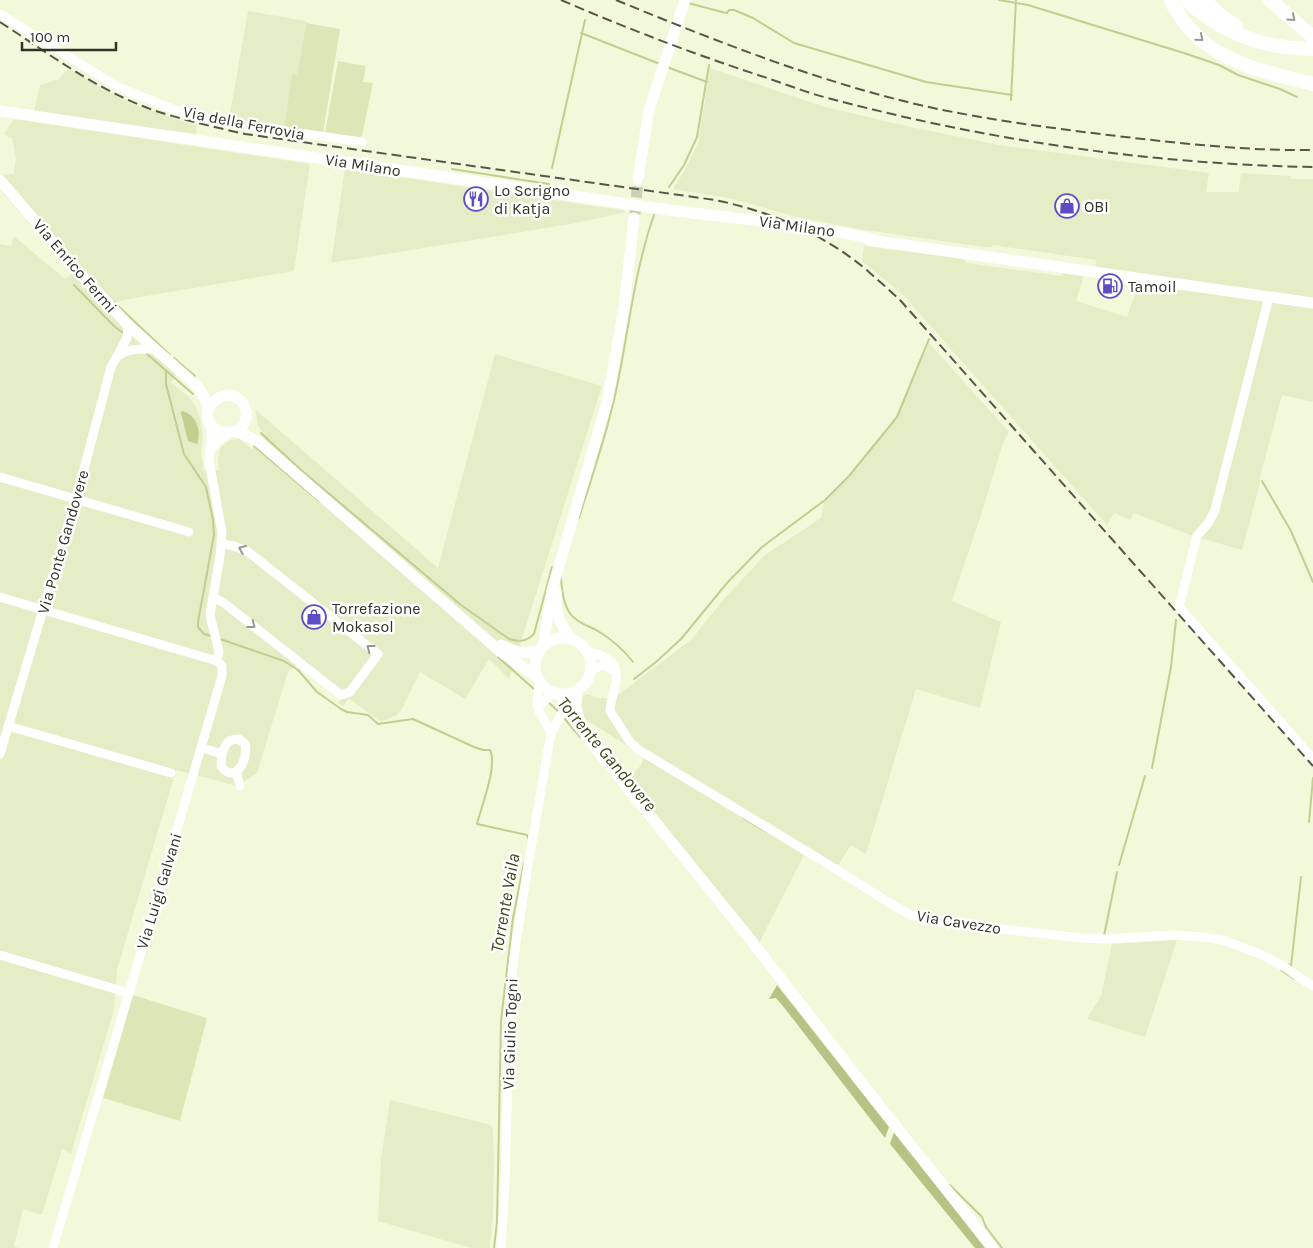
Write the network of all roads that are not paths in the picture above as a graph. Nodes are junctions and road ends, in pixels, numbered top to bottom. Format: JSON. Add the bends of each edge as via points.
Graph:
{"nodes":[{"id":1,"x":685,"y":0,"type":"edge"},
{"id":2,"x":1170,"y":0,"type":"edge"},
{"id":3,"x":1186,"y":0,"type":"edge"},
{"id":4,"x":1204,"y":0,"type":"edge"},
{"id":5,"x":1270,"y":0,"type":"edge"},
{"id":6,"x":0,"y":14,"type":"edge"},
{"id":7,"x":1312,"y":45,"type":"edge"},
{"id":8,"x":1313,"y":84,"type":"edge"},
{"id":9,"x":3,"y":113,"type":"edge"},
{"id":10,"x":362,"y":142,"type":"dead end"},
{"id":11,"x":638,"y":179,"type":"tunnel mouth"},
{"id":12,"x":0,"y":180,"type":"edge"},
{"id":13,"x":634,"y":218,"type":"tunnel mouth"},
{"id":14,"x":1269,"y":296,"type":"junction"},
{"id":15,"x":1313,"y":303,"type":"edge"},
{"id":16,"x":128,"y":325,"type":"junction"},
{"id":17,"x":153,"y":349,"type":"junction"},
{"id":18,"x":116,"y":358,"type":"junction"},
{"id":19,"x":197,"y":386,"type":"junction"},
{"id":20,"x":224,"y":395,"type":"junction"},
{"id":21,"x":209,"y":408,"type":"junction"},
{"id":22,"x":247,"y":415,"type":"junction"},
{"id":23,"x":210,"y":423,"type":"junction"},
{"id":24,"x":232,"y":433,"type":"junction"},
{"id":25,"x":259,"y":442,"type":"junction"},
{"id":26,"x":210,"y":449,"type":"junction"},
{"id":27,"x":0,"y":476,"type":"edge"},
{"id":28,"x":76,"y":498,"type":"junction"},
{"id":29,"x":189,"y":532,"type":"dead end"},
{"id":30,"x":222,"y":544,"type":"junction"},
{"id":31,"x":557,"y":575,"type":"junction"},
{"id":32,"x":0,"y":596,"type":"edge"},
{"id":33,"x":213,"y":597,"type":"junction"},
{"id":34,"x":44,"y":610,"type":"junction"},
{"id":35,"x":486,"y":638,"type":"junction"},
{"id":36,"x":573,"y":640,"type":"junction"},
{"id":37,"x":541,"y":649,"type":"junction"},
{"id":38,"x":588,"y":652,"type":"junction"},
{"id":39,"x":218,"y":656,"type":"junction"},
{"id":40,"x":615,"y":671,"type":"junction"},
{"id":41,"x":591,"y":672,"type":"junction"},
{"id":42,"x":538,"y":682,"type":"junction"},
{"id":43,"x":578,"y":691,"type":"junction"},
{"id":44,"x":554,"y":695,"type":"junction"},
{"id":45,"x":538,"y":706,"type":"junction"},
{"id":46,"x":560,"y":717,"type":"dead end"},
{"id":47,"x":8,"y":726,"type":"junction"},
{"id":48,"x":583,"y":731,"type":"junction"},
{"id":49,"x":551,"y":733,"type":"junction"},
{"id":50,"x":202,"y":748,"type":"junction"},
{"id":51,"x":0,"y":754,"type":"edge"},
{"id":52,"x":222,"y":754,"type":"junction"},
{"id":53,"x":1313,"y":759,"type":"edge"},
{"id":54,"x":236,"y":772,"type":"junction"},
{"id":55,"x":171,"y":773,"type":"dead end"},
{"id":56,"x":240,"y":786,"type":"dead end"},
{"id":57,"x":0,"y":955,"type":"edge"},
{"id":58,"x":1313,"y":986,"type":"edge"},
{"id":59,"x":129,"y":992,"type":"junction"},
{"id":60,"x":53,"y":1248,"type":"edge"},
{"id":61,"x":501,"y":1248,"type":"edge"},
{"id":62,"x":993,"y":1248,"type":"edge"}],
"edges":[{"from":1,"to":11,"type":"main road","via":[[649,110]]},
{"from":2,"to":8,"type":"highway","one_way":true,"via":[[1193,32],[1220,53],[1274,75]]},
{"from":3,"to":7,"type":"highway","via":[[1230,31],[1287,48]]},
{"from":4,"to":7,"type":"highway","via":[[1222,17],[1246,31],[1274,42]]},
{"from":5,"to":7,"type":"highway","one_way":true},
{"from":6,"to":10,"type":"street","name":"Via della Ferrovia","via":[[118,88],[172,109],[223,122]]},
{"from":9,"to":14,"type":"main road","name":"Via Milano","via":[[857,240],[876,240]]},
{"from":12,"to":16,"type":"main road","name":"Via Enrico Fermi"},
{"from":13,"to":31,"type":"main road","via":[[624,308],[607,402]]},
{"from":14,"to":15,"type":"main road","name":"Via Milano"},
{"from":14,"to":53,"type":"street","via":[[1215,510],[1198,536],[1179,607]]},
{"from":16,"to":17,"type":"main road","name":"Via Enrico Fermi"},
{"from":16,"to":18,"type":"street","name":"Via Ponte Gandovere","via":[[127,338]]},
{"from":17,"to":18,"type":"street","via":[[124,351]]},
{"from":17,"to":19,"type":"main road","name":"Via Enrico Fermi"},
{"from":18,"to":28,"type":"street","name":"Via Ponte Gandovere"},
{"from":19,"to":20,"type":"main road"},
{"from":19,"to":21,"type":"main road"},
{"from":20,"to":21,"type":"main road","via":[[217,397]]},
{"from":20,"to":22,"type":"main road","via":[[231,394],[243,402]]},
{"from":21,"to":23,"type":"main road"},
{"from":22,"to":24,"type":"main road","via":[[242,428]]},
{"from":22,"to":25,"type":"main road"},
{"from":23,"to":24,"type":"main road","via":[[214,429]]},
{"from":23,"to":26,"type":"street","name":"Via Luigi Galvani"},
{"from":24,"to":25,"type":"main road"},
{"from":24,"to":26,"type":"street"},
{"from":25,"to":35,"type":"main road"},
{"from":26,"to":30,"type":"street","name":"Via Luigi Galvani","via":[[209,462]]},
{"from":27,"to":28,"type":"street"},
{"from":28,"to":29,"type":"street"},
{"from":28,"to":34,"type":"street","name":"Via Ponte Gandovere"},
{"from":30,"to":33,"type":"street","name":"Via Luigi Galvani"},
{"from":33,"to":30,"type":"street","one_way":true,"via":[[341,695],[350,692],[378,654],[247,551]]},
{"from":31,"to":36,"type":"main road","via":[[559,620]]},
{"from":31,"to":37,"type":"main road"},
{"from":32,"to":34,"type":"street"},
{"from":33,"to":39,"type":"street","name":"Via Luigi Galvani","via":[[210,616]]},
{"from":34,"to":39,"type":"street"},
{"from":34,"to":47,"type":"street","name":"Via Ponte Gandovere"},
{"from":35,"to":37,"type":"main road","via":[[520,653]]},
{"from":35,"to":42,"type":"main road"},
{"from":36,"to":37,"type":"main road","via":[[559,638]]},
{"from":36,"to":38,"type":"main road"},
{"from":37,"to":42,"type":"main road","via":[[535,665]]},
{"from":38,"to":40,"type":"street","via":[[608,658]]},
{"from":38,"to":41,"type":"main road"},
{"from":39,"to":50,"type":"street","name":"Via Luigi Galvani","via":[[222,676]]},
{"from":40,"to":41,"type":"street","via":[[597,666]]},
{"from":40,"to":58,"type":"street","name":"Via Cavezzo","via":[[616,686],[610,711],[635,747],[902,911],[930,921],[1081,938],[1175,935],[1226,941],[1260,954]]},
{"from":41,"to":43,"type":"main road"},
{"from":42,"to":44,"type":"main road"},
{"from":42,"to":45,"type":"street"},
{"from":43,"to":44,"type":"main road"},
{"from":43,"to":48,"type":"main road","via":[[576,706]]},
{"from":44,"to":45,"type":"street"},
{"from":44,"to":48,"type":"main road"},
{"from":45,"to":49,"type":"street"},
{"from":46,"to":49,"type":"street","name":"Via Giulio Togni"},
{"from":47,"to":51,"type":"street","name":"Via Ponte Gandovere"},
{"from":47,"to":55,"type":"street"},
{"from":48,"to":62,"type":"main road"},
{"from":49,"to":61,"type":"street","name":"Via Giulio Togni","via":[[510,993]]},
{"from":50,"to":52,"type":"street"},
{"from":50,"to":59,"type":"street","name":"Via Luigi Galvani"},
{"from":52,"to":54,"type":"street","via":[[223,769]]},
{"from":52,"to":54,"type":"street","via":[[230,740],[239,739],[245,744],[244,760]]},
{"from":54,"to":56,"type":"street"},
{"from":57,"to":59,"type":"street"},
{"from":59,"to":60,"type":"street","name":"Via Luigi Galvani"}]}
